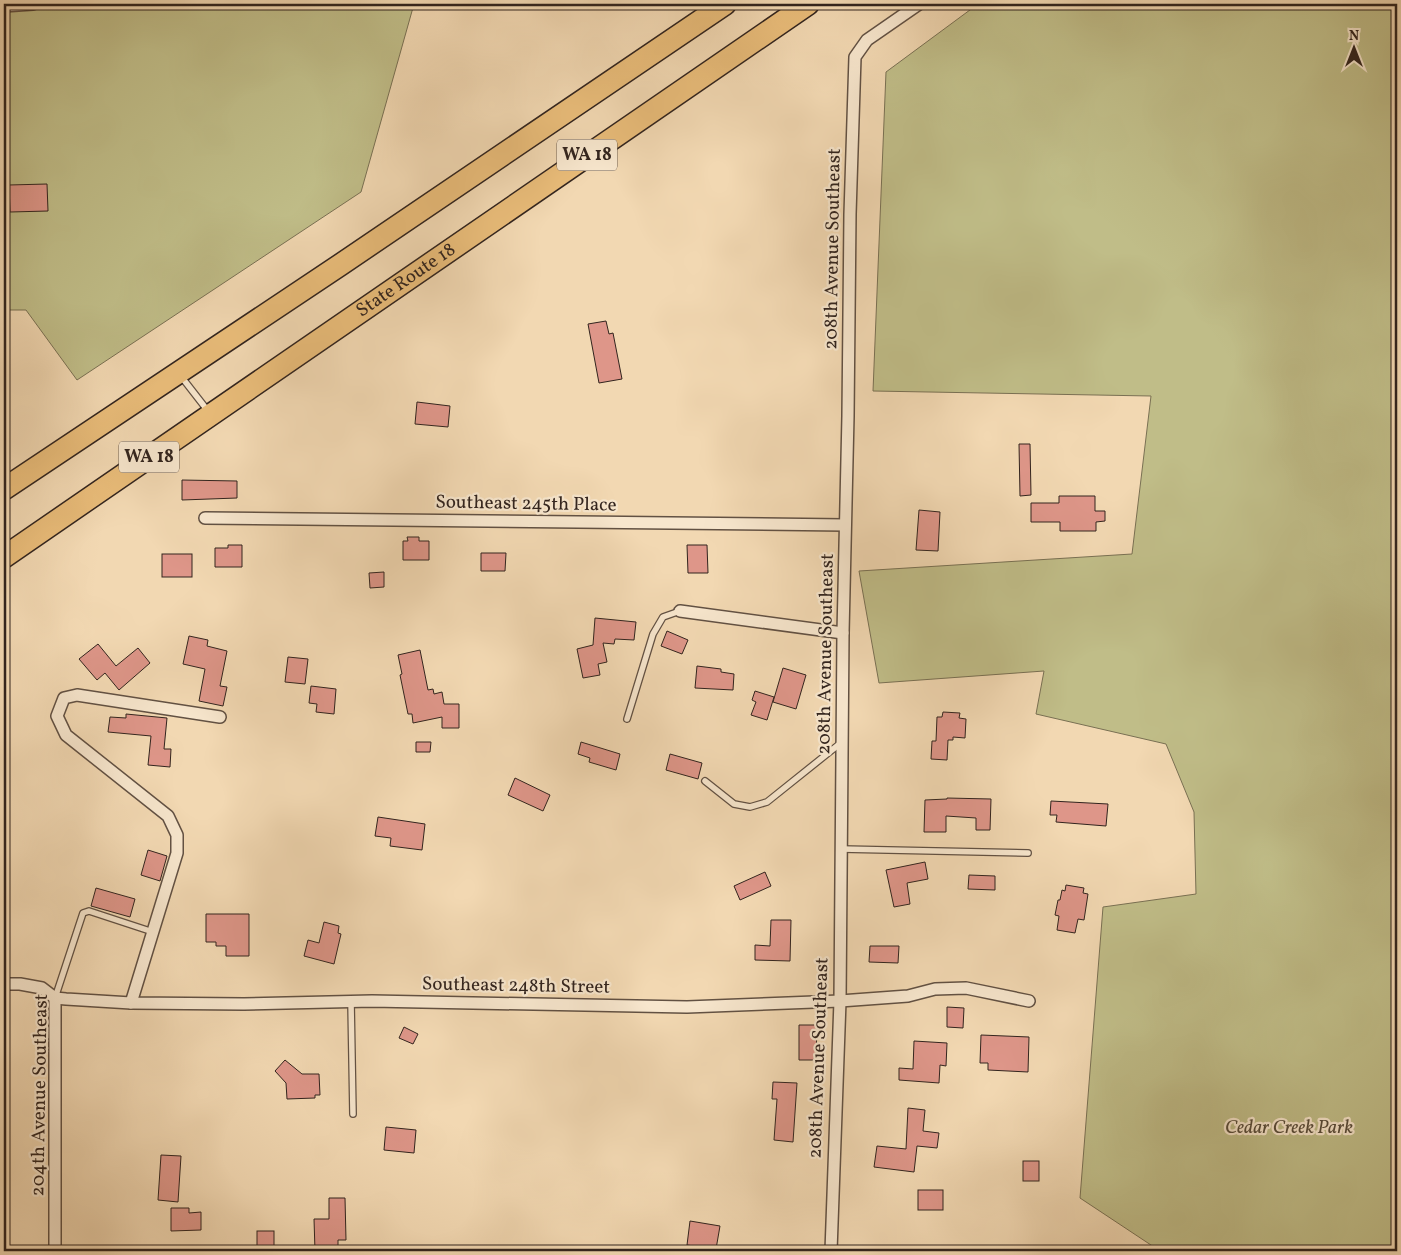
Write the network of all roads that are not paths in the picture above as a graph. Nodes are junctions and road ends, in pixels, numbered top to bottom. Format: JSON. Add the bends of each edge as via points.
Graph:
{"nodes":[{"id":1,"x":32,"y":4,"type":"edge"},
{"id":2,"x":725,"y":4,"type":"edge"},
{"id":3,"x":808,"y":4,"type":"edge"},
{"id":4,"x":919,"y":4,"type":"edge"},
{"id":5,"x":4,"y":6,"type":"edge"},
{"id":6,"x":178,"y":373,"type":"junction"},
{"id":7,"x":211,"y":415,"type":"junction"},
{"id":8,"x":4,"y":489,"type":"edge"},
{"id":9,"x":205,"y":518,"type":"dead end"},
{"id":10,"x":845,"y":525,"type":"junction"},
{"id":11,"x":4,"y":557,"type":"edge"},
{"id":12,"x":680,"y":611,"type":"joint"},
{"id":13,"x":843,"y":633,"type":"junction"},
{"id":14,"x":220,"y":717,"type":"dead end"},
{"id":15,"x":627,"y":719,"type":"dead end"},
{"id":16,"x":842,"y":742,"type":"junction"},
{"id":17,"x":705,"y":781,"type":"dead end"},
{"id":18,"x":841,"y":849,"type":"junction"},
{"id":19,"x":1028,"y":853,"type":"dead end"},
{"id":20,"x":153,"y":932,"type":"junction"},
{"id":21,"x":4,"y":984,"type":"edge"},
{"id":22,"x":55,"y":998,"type":"junction"},
{"id":23,"x":840,"y":1001,"type":"junction"},
{"id":24,"x":1029,"y":1001,"type":"dead end"},
{"id":25,"x":351,"y":1002,"type":"junction"},
{"id":26,"x":132,"y":1003,"type":"junction"},
{"id":27,"x":353,"y":1114,"type":"dead end"},
{"id":28,"x":55,"y":1251,"type":"edge"},
{"id":29,"x":831,"y":1251,"type":"edge"}],
"edges":[{"from":1,"to":5,"type":"street"},
{"from":2,"to":6,"type":"highway","number":"WA 18"},
{"from":3,"to":7,"type":"highway","name":"State Route 18","number":"WA 18"},
{"from":4,"to":10,"type":"street","name":"208th Avenue Southeast","via":[[866,40],[855,57]]},
{"from":6,"to":7,"type":"lane"},
{"from":6,"to":8,"type":"highway","number":"WA 18"},
{"from":7,"to":11,"type":"highway","name":"State Route 18","number":"WA 18"},
{"from":9,"to":10,"type":"street","name":"Southeast 245th Place"},
{"from":10,"to":13,"type":"street","name":"208th Avenue Southeast"},
{"from":12,"to":13,"type":"street"},
{"from":12,"to":15,"type":"lane","via":[[663,617],[653,634]]},
{"from":13,"to":16,"type":"street","name":"208th Avenue Southeast"},
{"from":14,"to":20,"type":"street","via":[[77,695],[64,698],[57,716],[66,735],[168,816],[177,835],[177,853]]},
{"from":16,"to":17,"type":"lane","via":[[767,802],[750,808],[734,804]]},
{"from":16,"to":18,"type":"street","name":"208th Avenue Southeast"},
{"from":18,"to":19,"type":"lane"},
{"from":18,"to":23,"type":"street","name":"208th Avenue Southeast"},
{"from":20,"to":22,"type":"lane","name":"204th Avenue Southeast","via":[[88,911],[83,913]]},
{"from":20,"to":26,"type":"street"},
{"from":21,"to":22,"type":"street","name":"Southeast 248th Street","via":[[42,988]]},
{"from":22,"to":26,"type":"street","name":"Southeast 248th Street"},
{"from":22,"to":28,"type":"street","name":"204th Avenue Southeast"},
{"from":23,"to":24,"type":"street","name":"Southeast 248th Street","via":[[966,988]]},
{"from":23,"to":25,"type":"street","name":"Southeast 248th Street","via":[[687,1007]]},
{"from":23,"to":29,"type":"street","name":"208th Avenue Southeast"},
{"from":25,"to":26,"type":"street","name":"Southeast 248th Street"},
{"from":25,"to":27,"type":"lane"}]}
